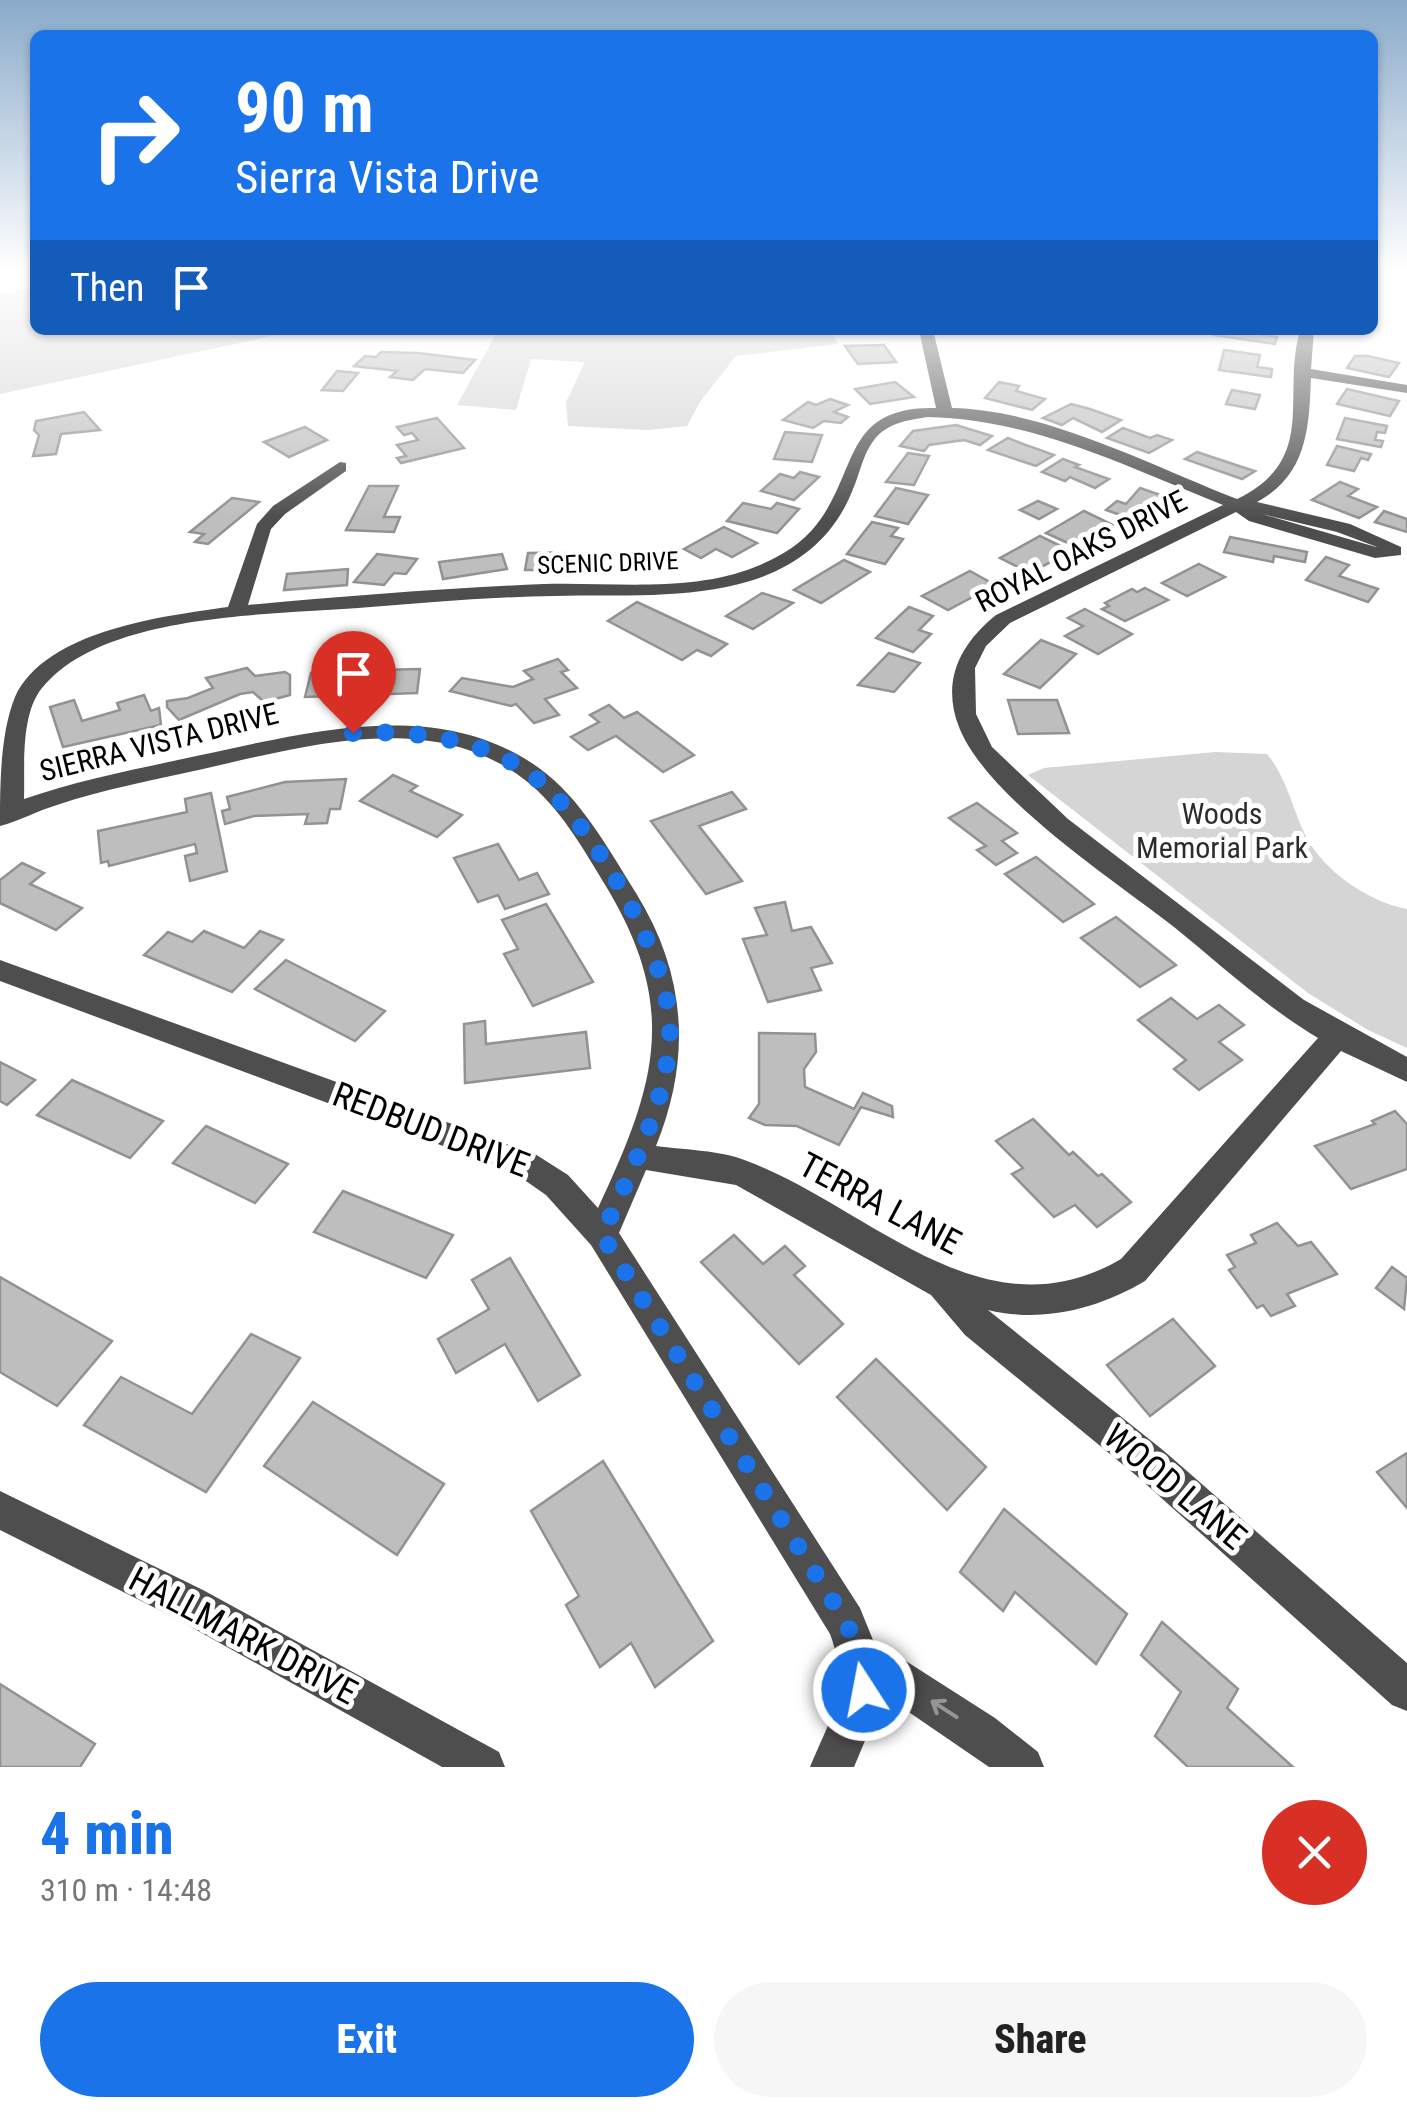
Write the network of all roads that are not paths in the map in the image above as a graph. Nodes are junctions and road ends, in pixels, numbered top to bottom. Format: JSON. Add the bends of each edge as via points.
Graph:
{"nodes":[{"id":1,"x":932,"y":354,"type":"edge"},
{"id":2,"x":1305,"y":354,"type":"edge"},
{"id":3,"x":1304,"y":372,"type":"junction"},
{"id":4,"x":1407,"y":389,"type":"edge"},
{"id":5,"x":945,"y":412,"type":"junction"},
{"id":6,"x":340,"y":467,"type":"dead end"},
{"id":7,"x":1236,"y":506,"type":"junction"},
{"id":8,"x":236,"y":612,"type":"junction"},
{"id":9,"x":6,"y":816,"type":"edge"},
{"id":10,"x":0,"y":970,"type":"edge"},
{"id":11,"x":1338,"y":1035,"type":"junction"},
{"id":12,"x":1407,"y":1070,"type":"edge"},
{"id":13,"x":638,"y":1156,"type":"junction"},
{"id":14,"x":602,"y":1235,"type":"junction"},
{"id":15,"x":943,"y":1284,"type":"junction"},
{"id":16,"x":0,"y":1510,"type":"edge"},
{"id":17,"x":860,"y":1655,"type":"junction"},
{"id":18,"x":1407,"y":1690,"type":"edge"},
{"id":19,"x":484,"y":1767,"type":"edge"},
{"id":20,"x":831,"y":1767,"type":"edge"},
{"id":21,"x":1023,"y":1767,"type":"edge"}],
"edges":[{"from":1,"to":5,"type":"street"},
{"from":2,"to":3,"type":"street","name":"ROYAL OAKS DRIVE"},
{"from":3,"to":4,"type":"street"},
{"from":3,"to":7,"type":"street","name":"ROYAL OAKS DRIVE","via":[[1299,438],[1289,470]]},
{"from":5,"to":7,"type":"street","name":"SCENIC DRIVE","via":[[1019,424]]},
{"from":5,"to":8,"type":"street","name":"SCENIC DRIVE","via":[[898,418],[870,432],[819,533],[772,565],[728,582]]},
{"from":6,"to":8,"type":"street","via":[[263,528]]},
{"from":7,"to":7,"type":"street","name":"SCENIC DRIVE","via":[[1270,507],[1395,551],[1375,554]]},
{"from":7,"to":11,"type":"street","name":"ROYAL OAKS DRIVE","via":[[1004,619],[980,636],[961,682],[971,730],[1007,778],[1294,1008]]},
{"from":8,"to":9,"type":"street","name":"SCENIC DRIVE","via":[[122,635],[51,668],[30,688],[20,710]]},
{"from":9,"to":13,"type":"street","name":"SIERRA VISTA DRIVE","via":[[92,787],[353,733],[436,736],[521,767],[571,815],[622,889],[664,980],[667,1058]]},
{"from":10,"to":14,"type":"street","name":"REDBUD DRIVE","via":[[524,1164],[557,1185]]},
{"from":11,"to":12,"type":"street","name":"ROYAL OAKS DRIVE"},
{"from":11,"to":15,"type":"street","name":"TERRA LANE","via":[[1133,1270],[1101,1289],[1055,1297],[1004,1298]]},
{"from":13,"to":14,"type":"street","name":"SIERRA VISTA DRIVE"},
{"from":13,"to":15,"type":"street","name":"TERRA LANE","via":[[741,1172]]},
{"from":14,"to":17,"type":"street","name":"REDBUD DRIVE","via":[[846,1622]]},
{"from":15,"to":18,"type":"street","name":"WOOD LANE","via":[[976,1323],[1166,1476]]},
{"from":16,"to":19,"type":"street","name":"HALLMARK DRIVE","via":[[189,1604]]},
{"from":17,"to":20,"type":"street","name":"REDBUD DRIVE","via":[[864,1690]]},
{"from":21,"to":17,"type":"street","one_way":true}]}
